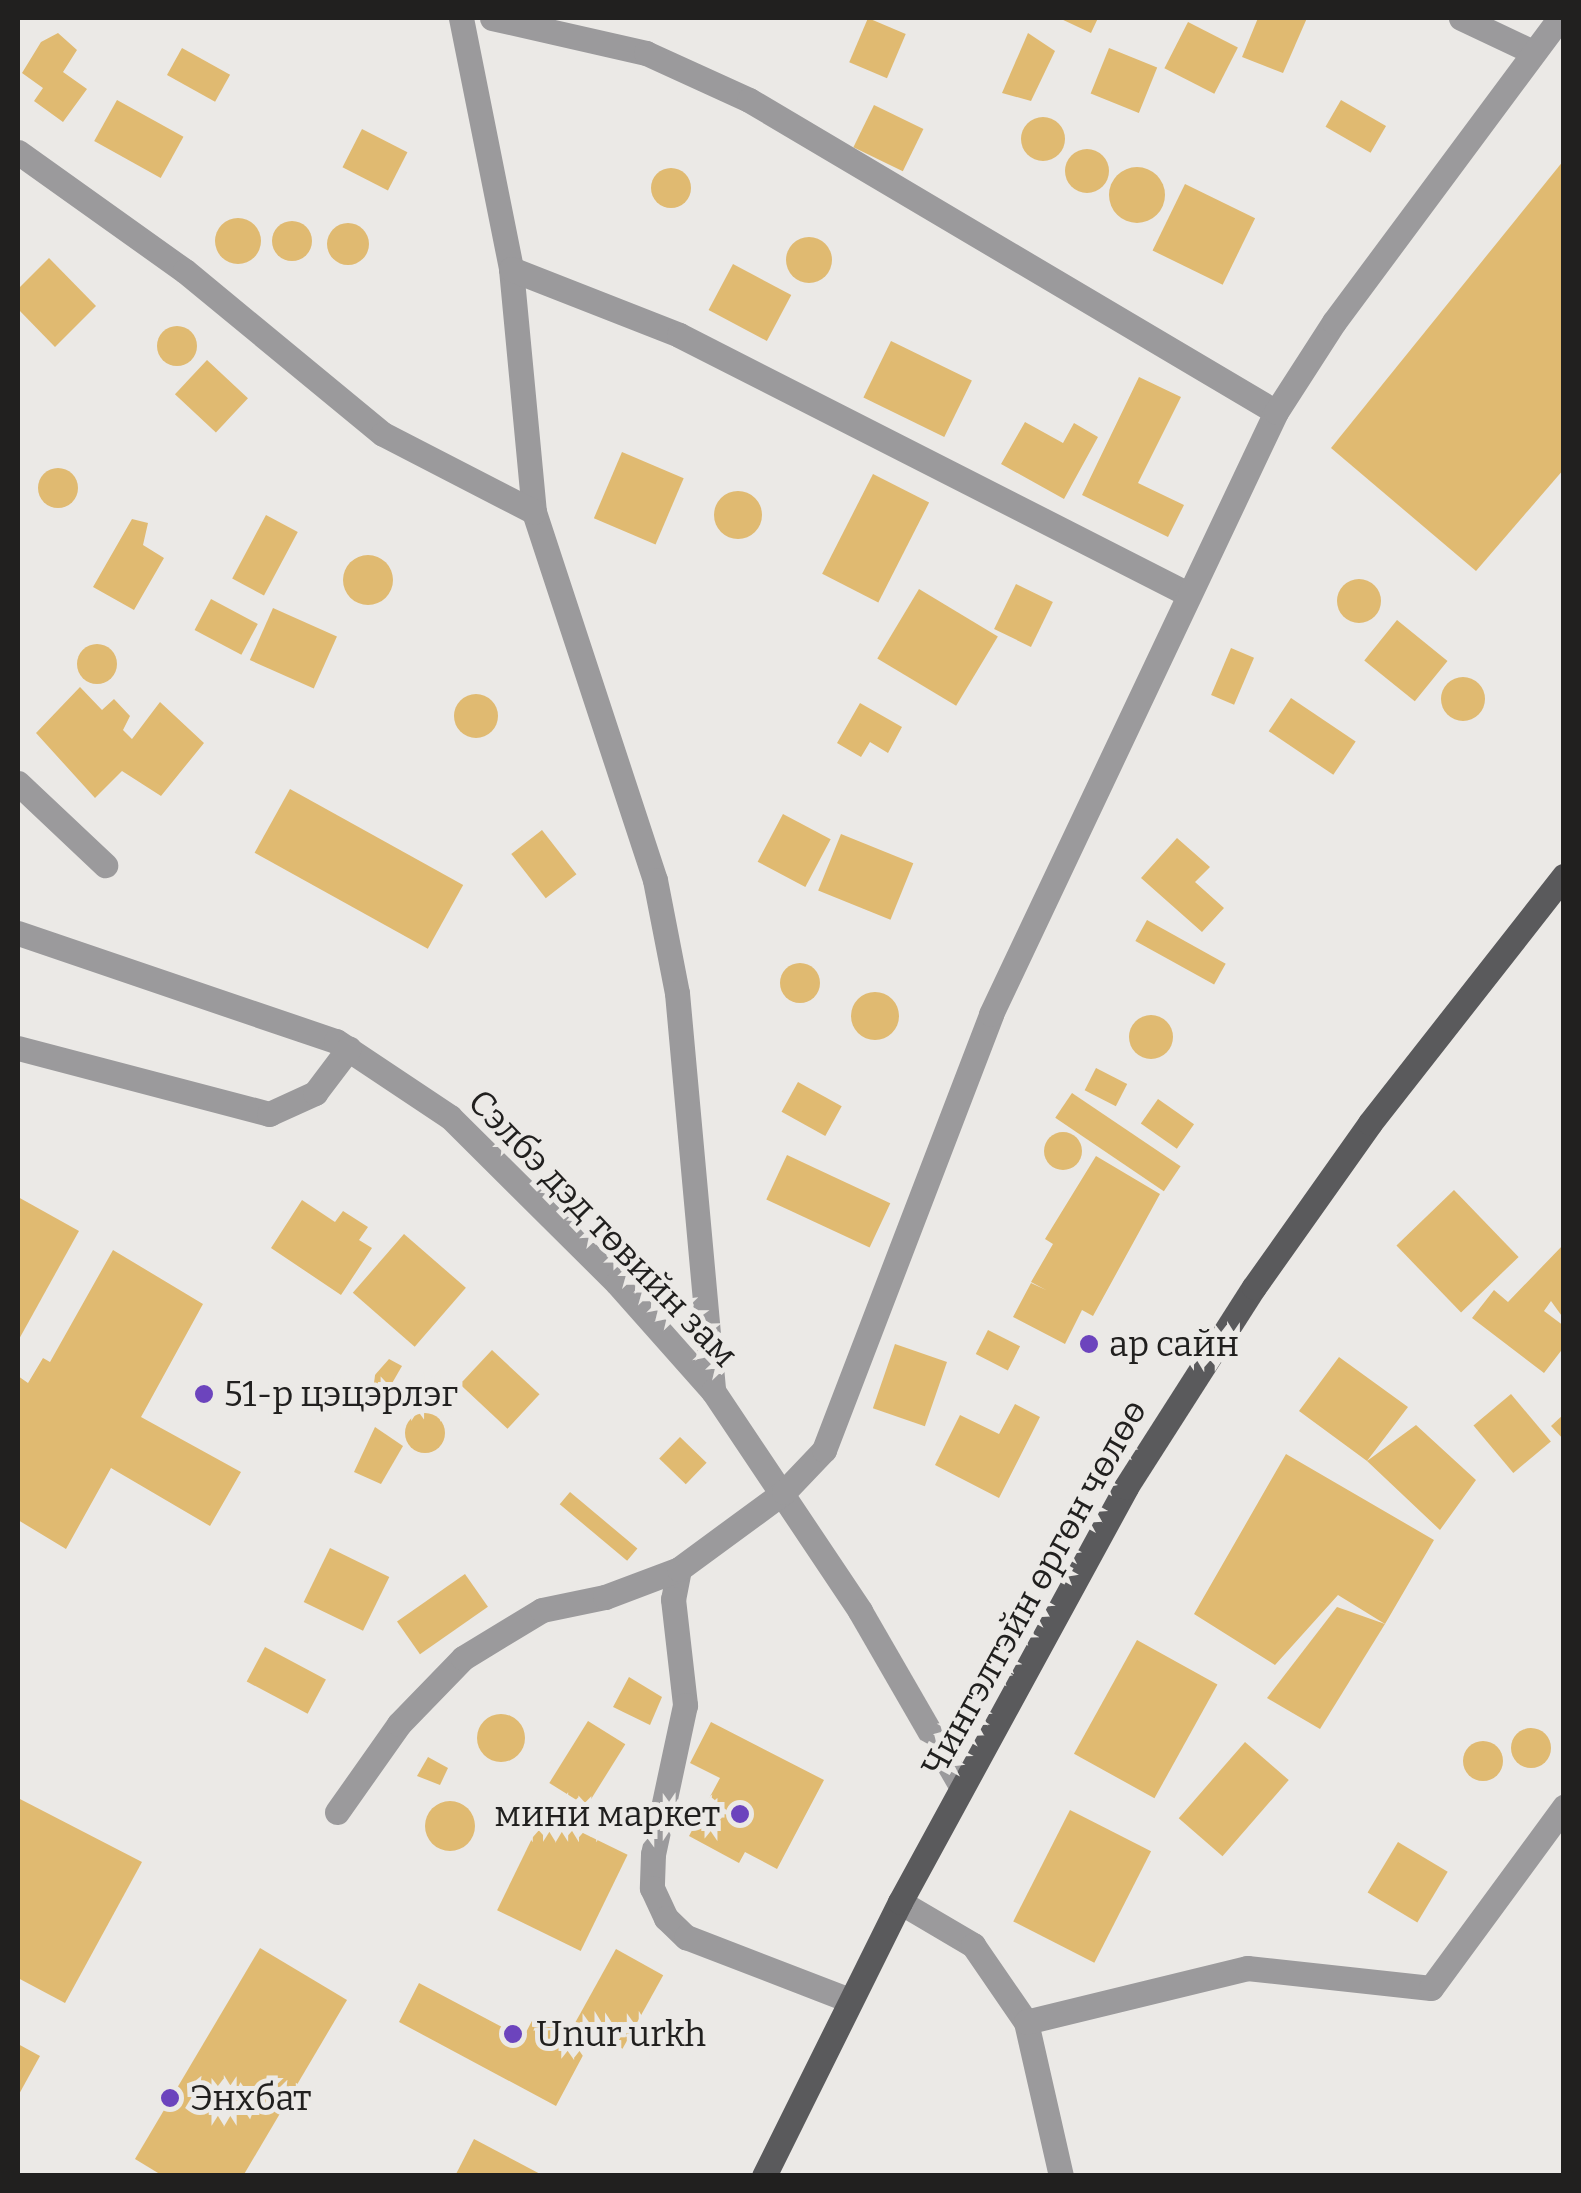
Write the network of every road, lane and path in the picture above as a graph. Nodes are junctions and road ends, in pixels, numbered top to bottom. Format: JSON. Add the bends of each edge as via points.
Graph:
{"nodes":[{"id":1,"x":461,"y":18,"type":"edge"},
{"id":2,"x":492,"y":18,"type":"edge"},
{"id":3,"x":1461,"y":18,"type":"edge"},
{"id":4,"x":1560,"y":18,"type":"edge"},
{"id":5,"x":1533,"y":52,"type":"junction"},
{"id":6,"x":18,"y":152,"type":"edge"},
{"id":7,"x":511,"y":269,"type":"junction"},
{"id":8,"x":1276,"y":412,"type":"junction"},
{"id":9,"x":534,"y":512,"type":"junction"},
{"id":10,"x":1186,"y":594,"type":"junction"},
{"id":11,"x":18,"y":783,"type":"edge"},
{"id":12,"x":104,"y":864,"type":"dead end"},
{"id":13,"x":1564,"y":876,"type":"edge"},
{"id":14,"x":18,"y":933,"type":"edge"},
{"id":15,"x":18,"y":1048,"type":"edge"},
{"id":16,"x":349,"y":1048,"type":"junction"},
{"id":17,"x":713,"y":1391,"type":"junction"},
{"id":18,"x":784,"y":1492,"type":"junction"},
{"id":19,"x":679,"y":1569,"type":"junction"},
{"id":20,"x":961,"y":1786,"type":"junction"},
{"id":21,"x":1564,"y":1807,"type":"edge"},
{"id":22,"x":337,"y":1812,"type":"dead end"},
{"id":23,"x":900,"y":1902,"type":"junction"},
{"id":24,"x":849,"y":2000,"type":"junction"},
{"id":25,"x":1026,"y":2022,"type":"junction"},
{"id":26,"x":764,"y":2176,"type":"edge"},
{"id":27,"x":1061,"y":2176,"type":"edge"}],
"edges":[{"from":1,"to":7,"type":"street"},
{"from":2,"to":8,"type":"street","via":[[646,53],[749,100]]},
{"from":3,"to":5,"type":"street"},
{"from":4,"to":5,"type":"street"},
{"from":5,"to":8,"type":"street","via":[[1334,322]]},
{"from":6,"to":9,"type":"street","via":[[186,272],[383,434]]},
{"from":7,"to":9,"type":"street"},
{"from":7,"to":10,"type":"street","via":[[679,335]]},
{"from":8,"to":10,"type":"street"},
{"from":9,"to":17,"type":"street","via":[[655,880],[690,1098]]},
{"from":10,"to":18,"type":"street","via":[[951,1108],[834,1429]]},
{"from":11,"to":12,"type":"street"},
{"from":13,"to":20,"type":"main road","name":"Чингэлтэйн өргөн чөлөө","via":[[1370,1123],[1244,1302],[1126,1487]]},
{"from":14,"to":16,"type":"street","name":"Сэлбэ дэд төвийн зам","via":[[274,1016]]},
{"from":15,"to":16,"type":"street","via":[[269,1114],[315,1093]]},
{"from":16,"to":17,"type":"street","name":"Сэлбэ дэд төвийн зам","via":[[412,1087],[485,1148]]},
{"from":17,"to":18,"type":"street","name":"Сэлбэ дэд төвийн зам"},
{"from":18,"to":19,"type":"street"},
{"from":18,"to":20,"type":"street","name":"Сэлбэ дэд төвийн зам"},
{"from":19,"to":22,"type":"street","via":[[542,1610],[463,1658],[398,1724]]},
{"from":19,"to":24,"type":"street","via":[[673,1599],[685,1705],[653,1854],[652,1888],[666,1918],[686,1937]]},
{"from":20,"to":23,"type":"main road","name":"Чингэлтэйн өргөн чөлөө"},
{"from":21,"to":25,"type":"street","via":[[1432,1988],[1247,1968]]},
{"from":23,"to":24,"type":"main road","name":"Чингэлтэйн өргөн чөлөө"},
{"from":23,"to":25,"type":"street","via":[[973,1945]]},
{"from":24,"to":26,"type":"main road","name":"Чингэлтэйн өргөн чөлөө"},
{"from":25,"to":27,"type":"street"}]}
